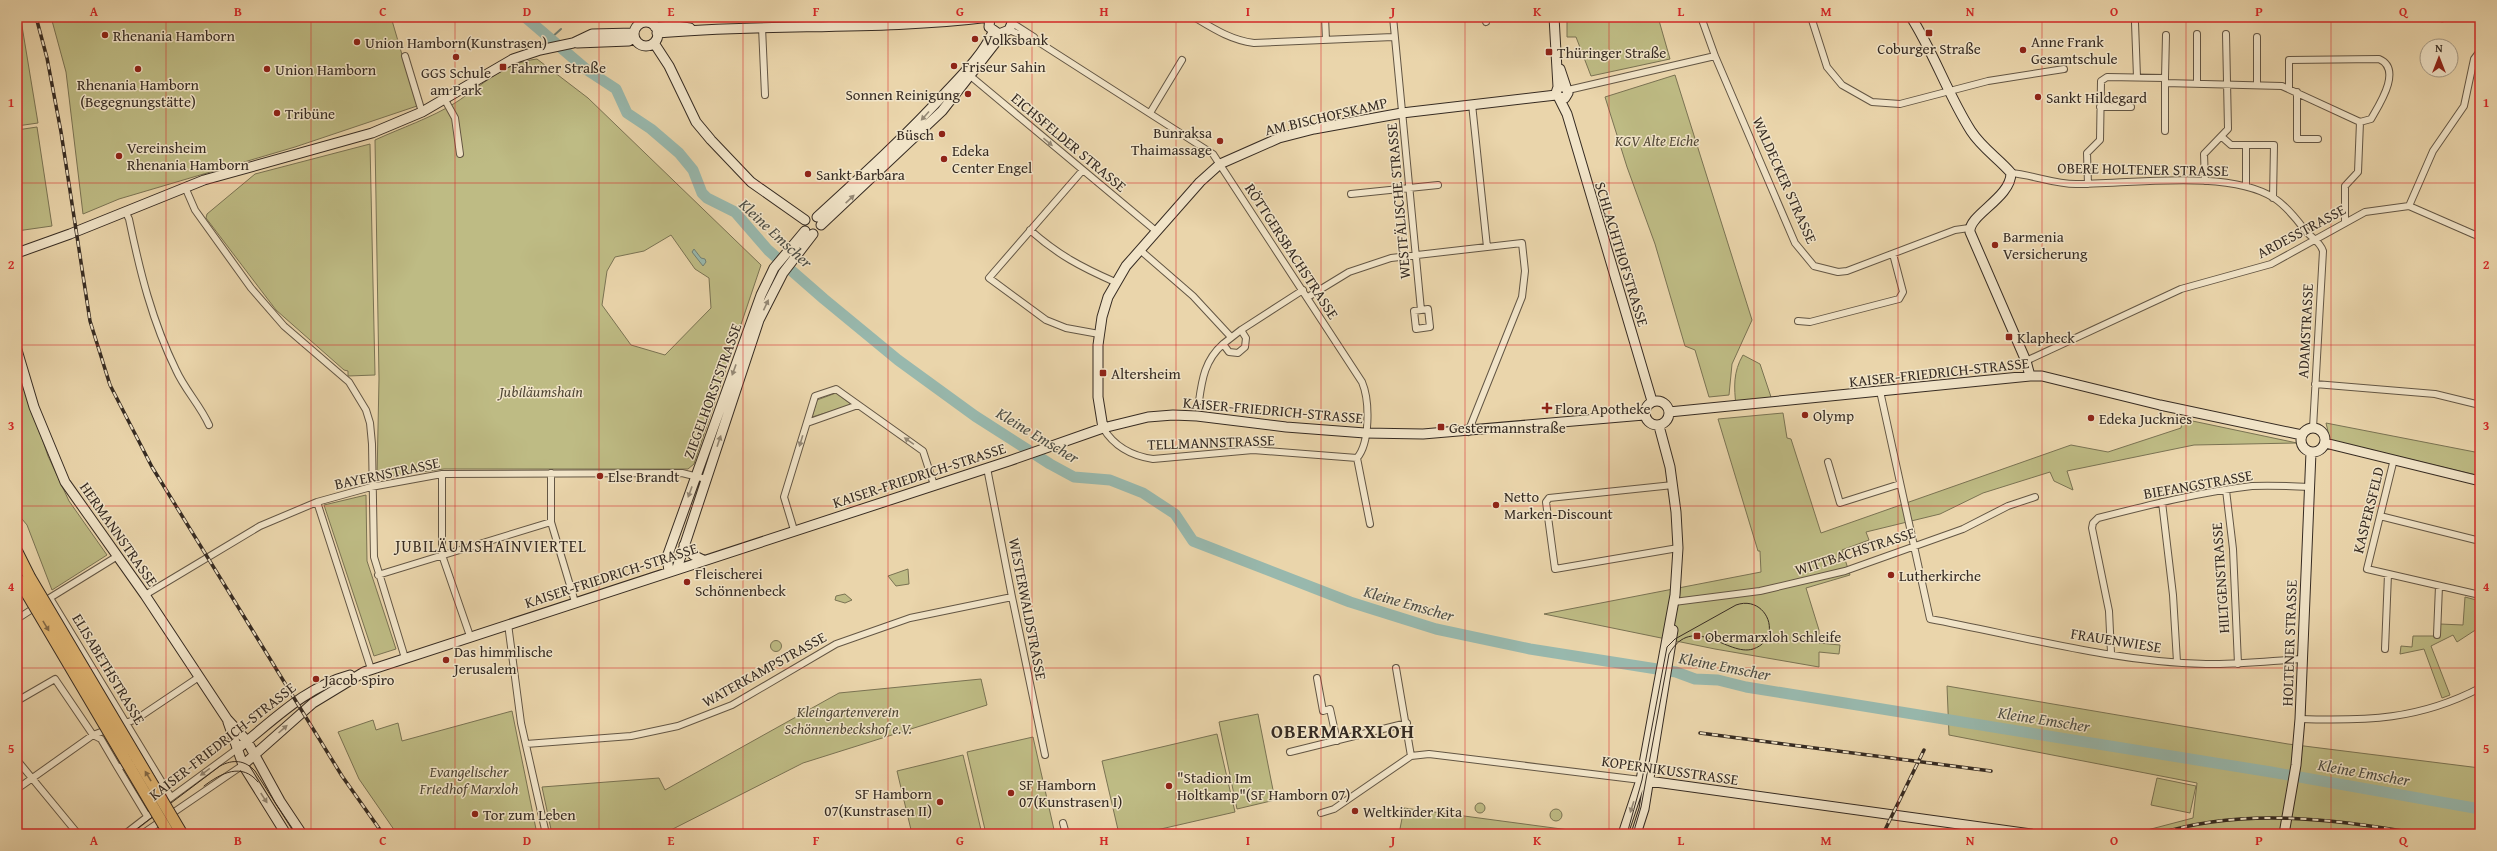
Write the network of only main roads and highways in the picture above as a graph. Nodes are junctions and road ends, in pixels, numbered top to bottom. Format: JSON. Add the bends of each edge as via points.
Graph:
{"nodes":[{"id":1,"x":17,"y":552,"type":"edge"},
{"id":2,"x":22,"y":577,"type":"edge"},
{"id":3,"x":169,"y":834,"type":"edge"},
{"id":4,"x":182,"y":834,"type":"edge"}],
"edges":[{"from":1,"to":2,"type":"highway"},
{"from":2,"to":3,"type":"highway","one_way":true,"bridge":true},
{"from":4,"to":2,"type":"highway","one_way":true,"bridge":true}]}
